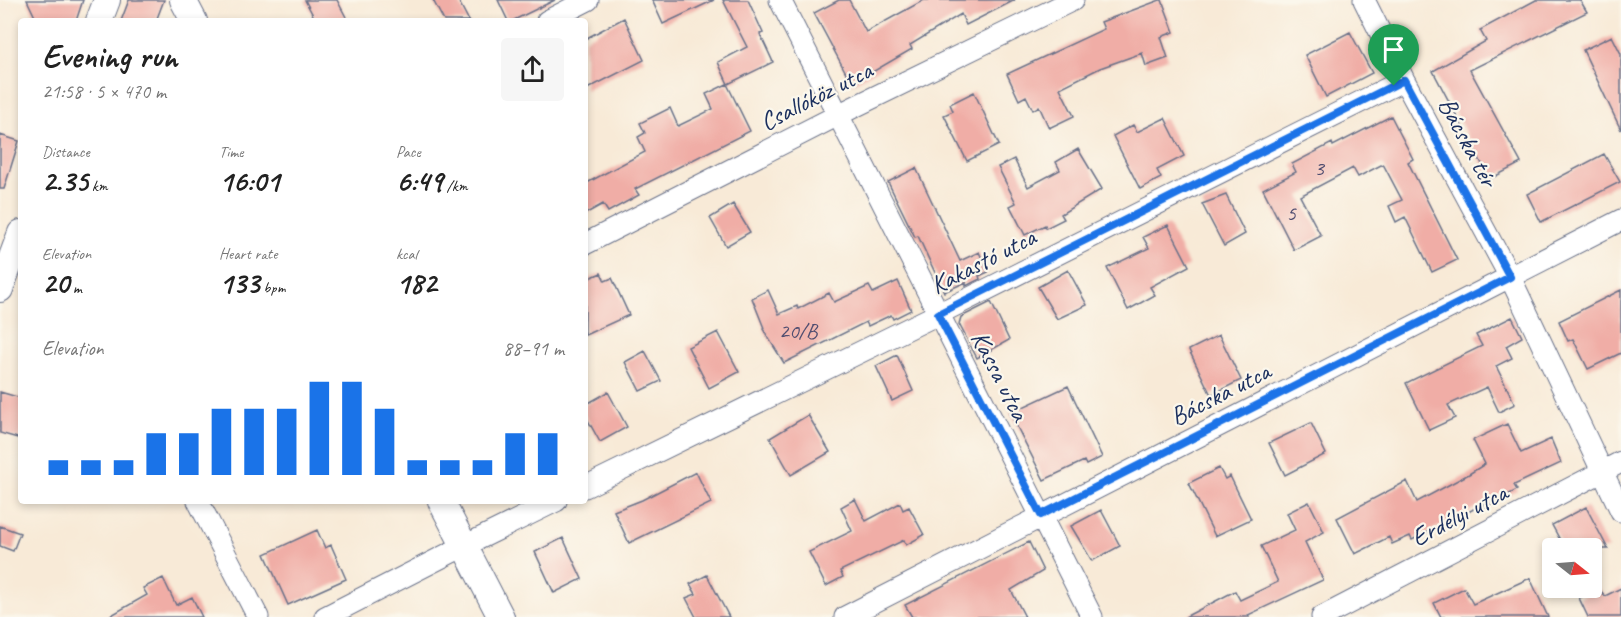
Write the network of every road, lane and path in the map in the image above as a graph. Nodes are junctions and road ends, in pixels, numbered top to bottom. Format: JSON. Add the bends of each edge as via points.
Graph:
{"nodes":[{"id":1,"x":107,"y":0,"type":"edge"},
{"id":2,"x":183,"y":0,"type":"edge"},
{"id":3,"x":588,"y":0,"type":"edge"},
{"id":4,"x":780,"y":0,"type":"edge"},
{"id":5,"x":1073,"y":0,"type":"edge"},
{"id":6,"x":1364,"y":0,"type":"edge"},
{"id":7,"x":100,"y":18,"type":"edge"},
{"id":8,"x":192,"y":18,"type":"edge"},
{"id":9,"x":553,"y":18,"type":"edge"},
{"id":10,"x":1404,"y":80,"type":"junction"},
{"id":11,"x":838,"y":115,"type":"junction"},
{"id":12,"x":1621,"y":220,"type":"edge"},
{"id":13,"x":12,"y":242,"type":"edge"},
{"id":14,"x":588,"y":242,"type":"edge"},
{"id":15,"x":1510,"y":277,"type":"junction"},
{"id":16,"x":0,"y":289,"type":"edge"},
{"id":17,"x":938,"y":314,"type":"junction"},
{"id":18,"x":1621,"y":462,"type":"edge"},
{"id":19,"x":1601,"y":471,"type":"junction"},
{"id":20,"x":588,"y":486,"type":"edge"},
{"id":21,"x":200,"y":504,"type":"edge"},
{"id":22,"x":443,"y":504,"type":"edge"},
{"id":23,"x":550,"y":504,"type":"edge"},
{"id":24,"x":1621,"y":511,"type":"edge"},
{"id":25,"x":1041,"y":515,"type":"junction"},
{"id":26,"x":464,"y":546,"type":"junction"},
{"id":27,"x":258,"y":617,"type":"edge"},
{"id":28,"x":325,"y":617,"type":"edge"},
{"id":29,"x":501,"y":617,"type":"edge"},
{"id":30,"x":845,"y":617,"type":"edge"},
{"id":31,"x":1092,"y":617,"type":"edge"},
{"id":32,"x":1322,"y":617,"type":"edge"}],
"edges":[{"from":1,"to":7,"type":"street"},
{"from":2,"to":8,"type":"street"},
{"from":3,"to":9,"type":"street"},
{"from":4,"to":11,"type":"street","name":"Kassa utca"},
{"from":5,"to":11,"type":"street","name":"Csallóköz utca"},
{"from":6,"to":10,"type":"street","name":"Bácska tér"},
{"from":10,"to":15,"type":"street","name":"Bácska tér"},
{"from":10,"to":17,"type":"street","name":"Kakastó utca"},
{"from":11,"to":14,"type":"street","name":"Csallóköz utca"},
{"from":11,"to":17,"type":"street","name":"Kassa utca"},
{"from":12,"to":15,"type":"street","name":"Bácska utca"},
{"from":13,"to":16,"type":"street"},
{"from":15,"to":19,"type":"street","name":"Bácska tér"},
{"from":15,"to":25,"type":"street","name":"Bácska utca"},
{"from":17,"to":20,"type":"street","name":"Kakastó utca"},
{"from":17,"to":25,"type":"street","name":"Kassa utca"},
{"from":18,"to":19,"type":"street","name":"Erdélyi utca"},
{"from":19,"to":24,"type":"street","name":"Bácska tér"},
{"from":19,"to":32,"type":"street","name":"Erdélyi utca"},
{"from":21,"to":27,"type":"street"},
{"from":22,"to":26,"type":"street"},
{"from":23,"to":26,"type":"street"},
{"from":25,"to":30,"type":"street","name":"Bácska utca"},
{"from":25,"to":31,"type":"street","name":"Kassa utca"},
{"from":26,"to":28,"type":"street"},
{"from":26,"to":29,"type":"street"}]}
